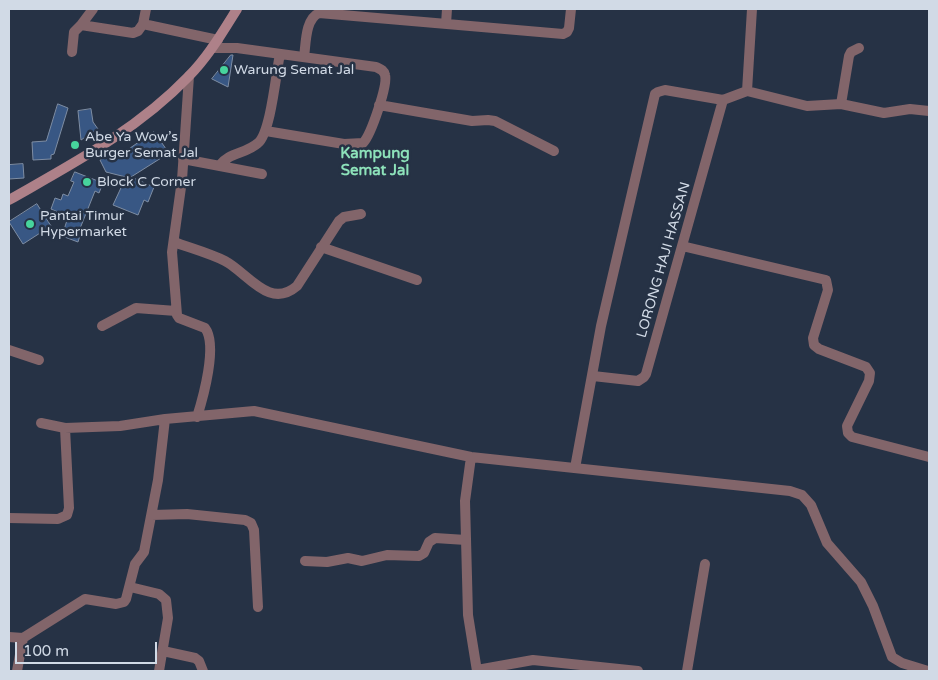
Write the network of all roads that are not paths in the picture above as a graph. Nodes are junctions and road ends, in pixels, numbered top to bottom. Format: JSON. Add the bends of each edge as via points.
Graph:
{"nodes":[{"id":1,"x":93,"y":9,"type":"edge"},
{"id":2,"x":146,"y":9,"type":"edge"},
{"id":3,"x":237,"y":9,"type":"edge"},
{"id":4,"x":447,"y":9,"type":"edge"},
{"id":5,"x":571,"y":9,"type":"edge"},
{"id":6,"x":752,"y":9,"type":"edge"},
{"id":7,"x":143,"y":24,"type":"junction"},
{"id":8,"x":446,"y":24,"type":"junction"},
{"id":9,"x":81,"y":25,"type":"junction"},
{"id":10,"x":215,"y":44,"type":"junction"},
{"id":11,"x":859,"y":48,"type":"dead end"},
{"id":12,"x":72,"y":52,"type":"dead end"},
{"id":13,"x":280,"y":54,"type":"junction"},
{"id":14,"x":304,"y":57,"type":"junction"},
{"id":15,"x":189,"y":76,"type":"junction"},
{"id":16,"x":747,"y":91,"type":"junction"},
{"id":17,"x":724,"y":100,"type":"junction"},
{"id":18,"x":841,"y":104,"type":"junction"},
{"id":19,"x":379,"y":105,"type":"junction"},
{"id":20,"x":929,"y":111,"type":"edge"},
{"id":21,"x":266,"y":131,"type":"junction"},
{"id":22,"x":554,"y":151,"type":"dead end"},
{"id":23,"x":183,"y":159,"type":"junction"},
{"id":24,"x":219,"y":166,"type":"junction"},
{"id":25,"x":262,"y":174,"type":"dead end"},
{"id":26,"x":9,"y":200,"type":"edge"},
{"id":27,"x":362,"y":214,"type":"dead end"},
{"id":28,"x":174,"y":242,"type":"junction"},
{"id":29,"x":682,"y":246,"type":"junction"},
{"id":30,"x":321,"y":247,"type":"junction"},
{"id":31,"x":417,"y":280,"type":"dead end"},
{"id":32,"x":176,"y":311,"type":"junction"},
{"id":33,"x":102,"y":326,"type":"dead end"},
{"id":34,"x":9,"y":350,"type":"edge"},
{"id":35,"x":39,"y":360,"type":"dead end"},
{"id":36,"x":593,"y":376,"type":"junction"},
{"id":37,"x":197,"y":417,"type":"junction"},
{"id":38,"x":166,"y":419,"type":"junction"},
{"id":39,"x":41,"y":423,"type":"dead end"},
{"id":40,"x":64,"y":428,"type":"junction"},
{"id":41,"x":471,"y":457,"type":"junction"},
{"id":42,"x":929,"y":457,"type":"edge"},
{"id":43,"x":575,"y":468,"type":"junction"},
{"id":44,"x":152,"y":515,"type":"junction"},
{"id":45,"x":9,"y":518,"type":"edge"},
{"id":46,"x":466,"y":540,"type":"junction"},
{"id":47,"x":305,"y":561,"type":"dead end"},
{"id":48,"x":705,"y":564,"type":"dead end"},
{"id":49,"x":130,"y":587,"type":"junction"},
{"id":50,"x":258,"y":607,"type":"dead end"},
{"id":51,"x":9,"y":636,"type":"edge"},
{"id":52,"x":22,"y":638,"type":"junction"},
{"id":53,"x":163,"y":651,"type":"junction"},
{"id":54,"x":477,"y":670,"type":"edge"},
{"id":55,"x":17,"y":671,"type":"edge"},
{"id":56,"x":159,"y":671,"type":"edge"},
{"id":57,"x":203,"y":671,"type":"edge"},
{"id":58,"x":638,"y":671,"type":"edge"},
{"id":59,"x":687,"y":671,"type":"edge"},
{"id":60,"x":928,"y":671,"type":"edge"}],
"edges":[{"from":1,"to":9,"type":"street"},
{"from":2,"to":7,"type":"street"},
{"from":3,"to":10,"type":"main road"},
{"from":4,"to":8,"type":"street"},
{"from":5,"to":8,"type":"street","via":[[569,28],[563,34]]},
{"from":6,"to":16,"type":"street"},
{"from":7,"to":9,"type":"street","via":[[133,33]]},
{"from":7,"to":10,"type":"street"},
{"from":8,"to":14,"type":"street","via":[[320,13],[314,15],[310,22]]},
{"from":9,"to":12,"type":"street","via":[[74,32]]},
{"from":10,"to":13,"type":"street"},
{"from":10,"to":15,"type":"main road"},
{"from":11,"to":18,"type":"street","via":[[849,56]]},
{"from":13,"to":14,"type":"street"},
{"from":13,"to":21,"type":"street"},
{"from":14,"to":19,"type":"street","via":[[380,68],[385,78]]},
{"from":15,"to":23,"type":"street"},
{"from":15,"to":26,"type":"main road","via":[[130,128]]},
{"from":16,"to":17,"type":"street"},
{"from":16,"to":18,"type":"street","via":[[807,106]]},
{"from":17,"to":29,"type":"street","name":"LORONG HAJI HASSAN"},
{"from":17,"to":36,"type":"street","via":[[665,90],[653,98],[601,326]]},
{"from":18,"to":20,"type":"street","via":[[884,113],[904,109]]},
{"from":19,"to":21,"type":"street","via":[[367,139],[360,144]]},
{"from":19,"to":22,"type":"street","via":[[466,120],[495,121]]},
{"from":21,"to":24,"type":"street","via":[[259,143],[224,159]]},
{"from":23,"to":24,"type":"street"},
{"from":23,"to":28,"type":"street"},
{"from":24,"to":25,"type":"street"},
{"from":27,"to":30,"type":"street","via":[[344,217]]},
{"from":28,"to":30,"type":"street","via":[[224,260],[269,294],[288,292],[297,286]]},
{"from":28,"to":32,"type":"street"},
{"from":29,"to":36,"type":"street","name":"LORONG HAJI HASSAN","via":[[644,377],[634,381]]},
{"from":29,"to":42,"type":"street","via":[[826,280],[828,290],[813,338],[814,345],[866,367],[870,373],[847,426],[848,433],[852,437]]},
{"from":30,"to":31,"type":"street"},
{"from":32,"to":33,"type":"street","via":[[136,308]]},
{"from":32,"to":37,"type":"street","via":[[179,318],[206,328],[209,336],[210,364]]},
{"from":34,"to":35,"type":"street"},
{"from":36,"to":43,"type":"street"},
{"from":37,"to":38,"type":"street"},
{"from":37,"to":41,"type":"street","via":[[254,411]]},
{"from":38,"to":40,"type":"street","via":[[120,426]]},
{"from":38,"to":44,"type":"street"},
{"from":39,"to":40,"type":"street"},
{"from":40,"to":45,"type":"street","via":[[67,515],[58,518]]},
{"from":41,"to":43,"type":"street"},
{"from":41,"to":46,"type":"street","via":[[465,502]]},
{"from":43,"to":60,"type":"street","via":[[790,491],[802,495],[811,506],[827,543],[861,582],[892,657]]},
{"from":44,"to":49,"type":"street","via":[[144,554],[135,564]]},
{"from":44,"to":50,"type":"street","via":[[186,514],[251,523]]},
{"from":46,"to":47,"type":"street","via":[[435,538],[419,556],[387,555],[364,561],[348,558],[327,562]]},
{"from":46,"to":54,"type":"street","via":[[468,615]]},
{"from":48,"to":59,"type":"street"},
{"from":49,"to":52,"type":"street","via":[[124,602],[85,600]]},
{"from":49,"to":53,"type":"street","via":[[159,594],[166,600],[168,618]]},
{"from":51,"to":52,"type":"street"},
{"from":52,"to":55,"type":"street"},
{"from":53,"to":56,"type":"street"},
{"from":53,"to":57,"type":"street","via":[[196,658]]},
{"from":54,"to":58,"type":"street","via":[[533,660]]}]}
